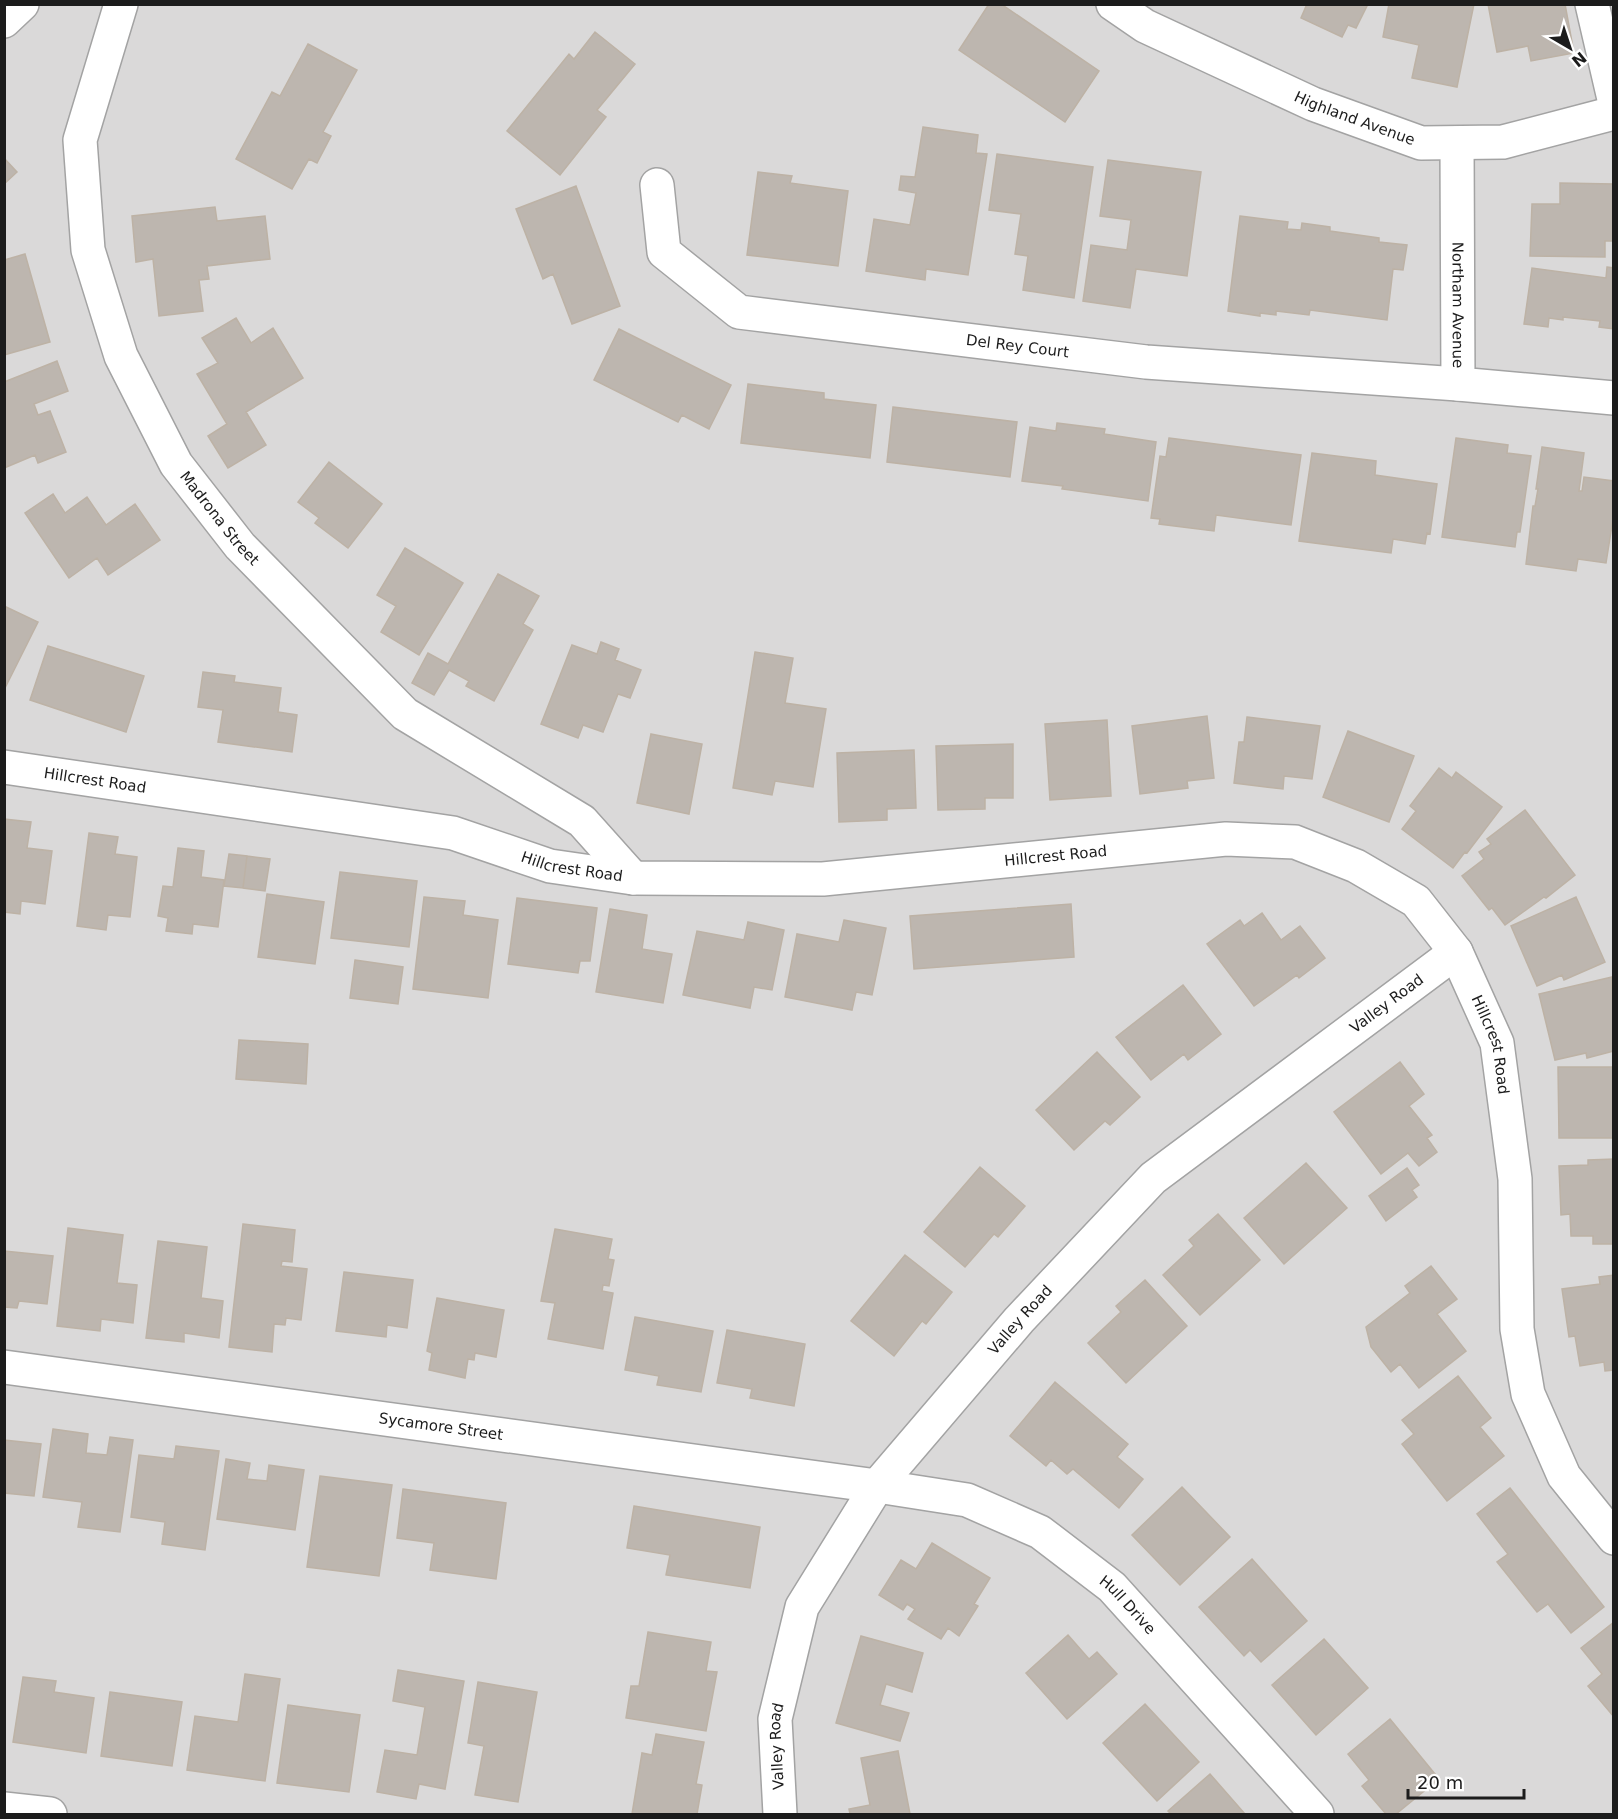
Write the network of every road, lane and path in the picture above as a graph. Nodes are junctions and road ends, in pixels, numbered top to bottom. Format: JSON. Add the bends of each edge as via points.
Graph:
{"nodes":[{"id":1,"x":22,"y":4,"type":"edge"},
{"id":2,"x":121,"y":4,"type":"edge"},
{"id":3,"x":1113,"y":4,"type":"edge"},
{"id":4,"x":1592,"y":4,"type":"edge"},
{"id":5,"x":4,"y":21,"type":"edge"},
{"id":6,"x":1614,"y":99,"type":"edge"},
{"id":7,"x":1614,"y":113,"type":"edge"},
{"id":8,"x":1457,"y":143,"type":"junction"},
{"id":9,"x":657,"y":185,"type":"dead end"},
{"id":10,"x":1458,"y":384,"type":"junction"},
{"id":11,"x":1614,"y":398,"type":"edge"},
{"id":12,"x":4,"y":767,"type":"edge"},
{"id":13,"x":633,"y":878,"type":"junction"},
{"id":14,"x":1456,"y":952,"type":"junction"},
{"id":15,"x":4,"y":1367,"type":"edge"},
{"id":16,"x":877,"y":1486,"type":"junction"},
{"id":17,"x":1614,"y":1538,"type":"edge"},
{"id":18,"x":4,"y":1809,"type":"edge"},
{"id":19,"x":50,"y":1815,"type":"edge"},
{"id":20,"x":780,"y":1815,"type":"edge"},
{"id":21,"x":1317,"y":1815,"type":"edge"}],
"edges":[{"from":1,"to":5,"type":"street"},
{"from":2,"to":13,"type":"street","name":"Madrona Street","via":[[80,140],[88,250],[121,356],[176,464],[240,546],[405,714],[582,821]]},
{"from":3,"to":8,"type":"street","name":"Highland Avenue","via":[[1145,26],[1312,104],[1421,143]]},
{"from":4,"to":6,"type":"street"},
{"from":7,"to":8,"type":"street","name":"Highland Avenue","via":[[1503,142]]},
{"from":8,"to":10,"type":"street","name":"Northam Avenue"},
{"from":9,"to":10,"type":"street","name":"Del Rey Court","via":[[664,252],[739,312],[1146,362]]},
{"from":10,"to":11,"type":"street","name":"Northam Avenue"},
{"from":12,"to":13,"type":"street","name":"Hillcrest Road","via":[[453,833],[550,866]]},
{"from":13,"to":14,"type":"street","name":"Hillcrest Road","via":[[823,879],[1226,839],[1295,842],[1356,866],[1416,901]]},
{"from":14,"to":16,"type":"street","name":"Valley Road","via":[[1153,1178],[1019,1320]]},
{"from":14,"to":17,"type":"street","name":"Hillcrest Road","via":[[1497,1043],[1515,1179],[1517,1329],[1528,1394],[1564,1476]]},
{"from":15,"to":16,"type":"street","name":"Sycamore Street"},
{"from":16,"to":20,"type":"street","name":"Valley Road","via":[[802,1607],[775,1719]]},
{"from":16,"to":21,"type":"street","name":"Hull Drive","via":[[967,1500],[1040,1532],[1112,1587]]},
{"from":18,"to":19,"type":"street"}]}
